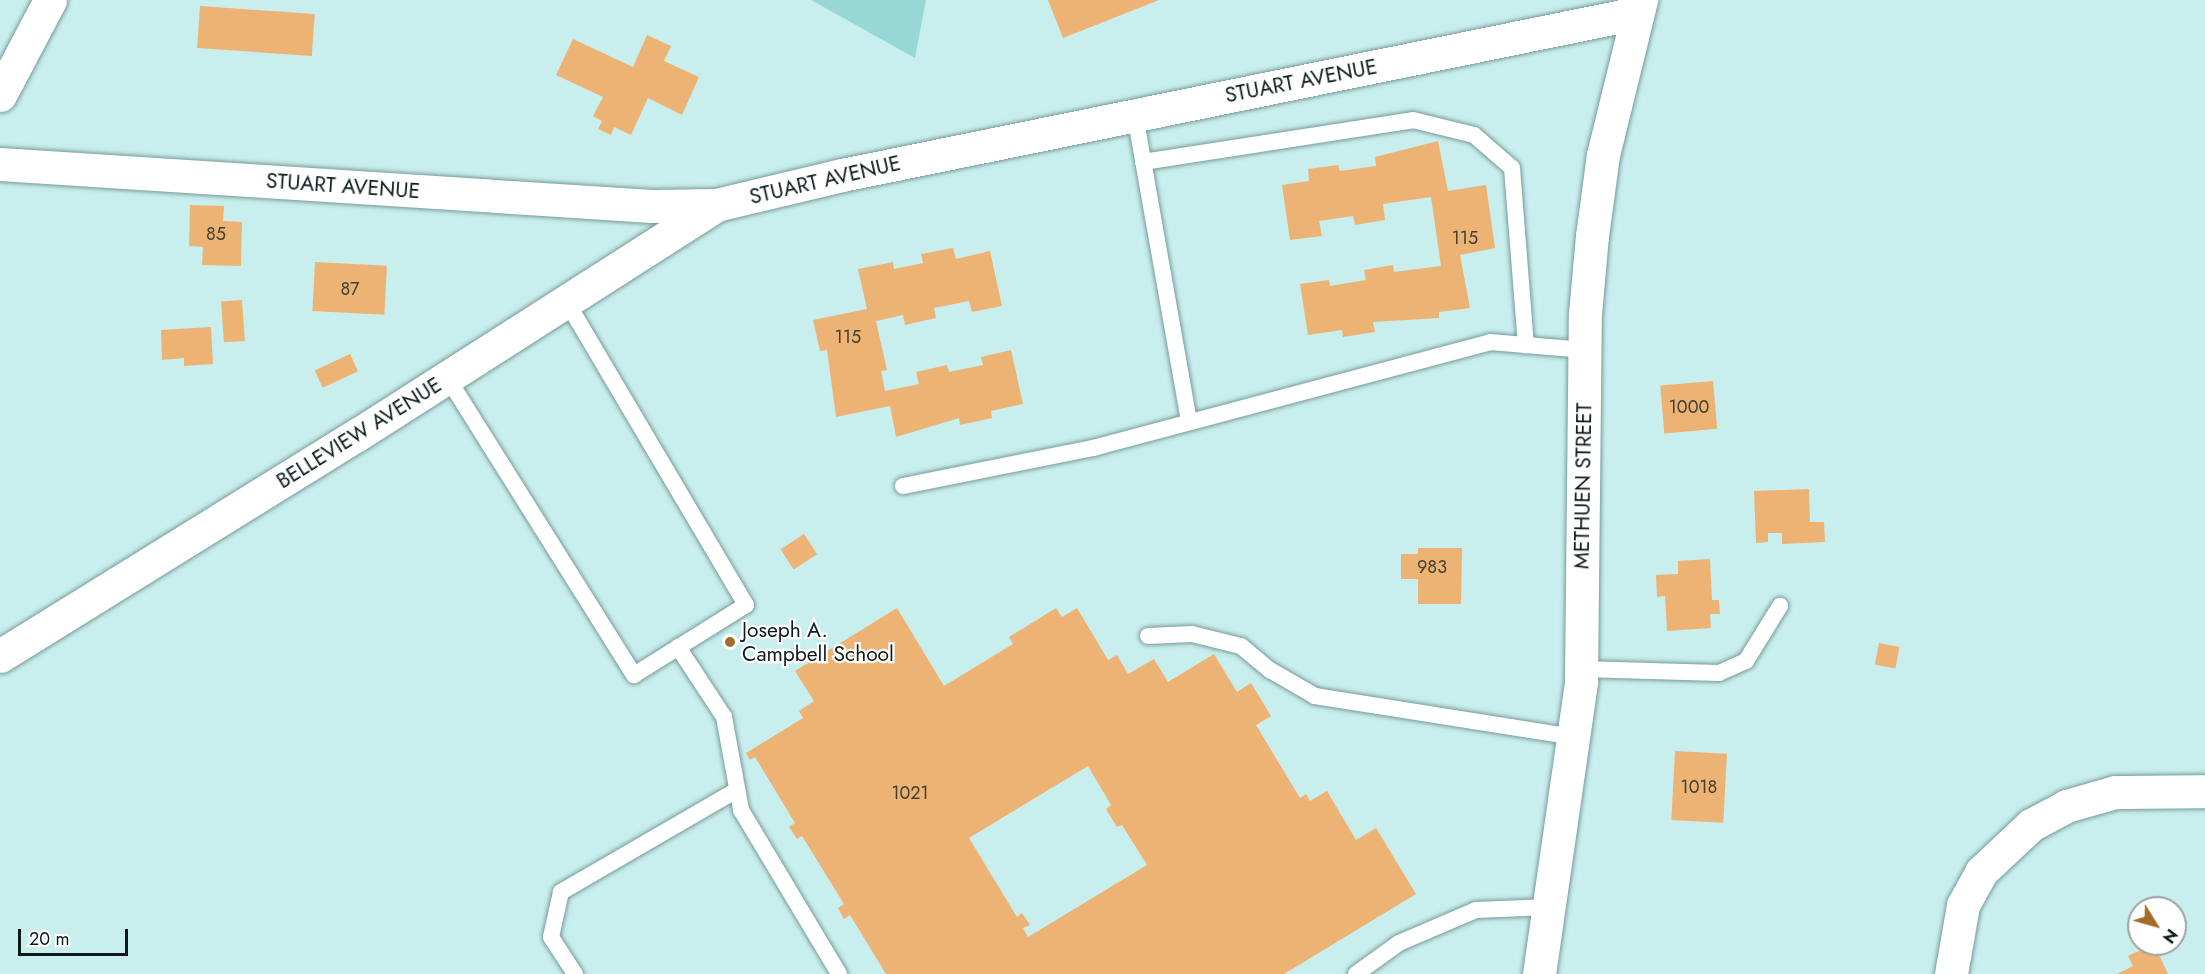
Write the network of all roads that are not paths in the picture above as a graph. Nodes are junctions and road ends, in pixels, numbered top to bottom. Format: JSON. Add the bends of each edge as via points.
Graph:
{"nodes":[{"id":1,"x":50,"y":0,"type":"edge"},
{"id":2,"x":1639,"y":6,"type":"edge"},
{"id":3,"x":0,"y":95,"type":"edge"},
{"id":4,"x":1135,"y":115,"type":"junction"},
{"id":5,"x":1143,"y":162,"type":"junction"},
{"id":6,"x":0,"y":165,"type":"edge"},
{"id":7,"x":716,"y":205,"type":"junction"},
{"id":8,"x":566,"y":301,"type":"junction"},
{"id":9,"x":1526,"y":345,"type":"junction"},
{"id":10,"x":1584,"y":350,"type":"junction"},
{"id":11,"x":447,"y":377,"type":"junction"},
{"id":12,"x":1189,"y":422,"type":"junction"},
{"id":13,"x":903,"y":486,"type":"dead end"},
{"id":14,"x":1780,"y":606,"type":"dead end"},
{"id":15,"x":1148,"y":636,"type":"dead end"},
{"id":16,"x":678,"y":647,"type":"junction"},
{"id":17,"x":0,"y":656,"type":"edge"},
{"id":18,"x":1581,"y":669,"type":"junction"},
{"id":19,"x":1575,"y":737,"type":"junction"},
{"id":20,"x":737,"y":789,"type":"junction"},
{"id":21,"x":2205,"y":791,"type":"edge"},
{"id":22,"x":1550,"y":907,"type":"junction"},
{"id":23,"x":575,"y":974,"type":"edge"},
{"id":24,"x":839,"y":974,"type":"edge"},
{"id":25,"x":1356,"y":974,"type":"edge"},
{"id":26,"x":1539,"y":974,"type":"edge"},
{"id":27,"x":1951,"y":974,"type":"edge"}],
"edges":[{"from":1,"to":3,"type":"street"},
{"from":2,"to":4,"type":"street","name":"STUART AVENUE"},
{"from":2,"to":10,"type":"street","name":"METHUEN STREET","via":[[1603,155]]},
{"from":4,"to":5,"type":"lane"},
{"from":4,"to":7,"type":"street","name":"STUART AVENUE"},
{"from":5,"to":9,"type":"lane","via":[[1413,120],[1474,135],[1512,168]]},
{"from":5,"to":12,"type":"lane"},
{"from":6,"to":7,"type":"street","name":"STUART AVENUE","via":[[652,206]]},
{"from":7,"to":8,"type":"street","name":"BELLEVIEW AVENUE"},
{"from":8,"to":11,"type":"street","name":"BELLEVIEW AVENUE"},
{"from":8,"to":16,"type":"lane","via":[[746,605]]},
{"from":9,"to":10,"type":"lane"},
{"from":9,"to":12,"type":"lane","via":[[1490,342]]},
{"from":10,"to":18,"type":"street","name":"METHUEN STREET"},
{"from":11,"to":16,"type":"lane","via":[[634,675]]},
{"from":11,"to":17,"type":"street","name":"BELLEVIEW AVENUE"},
{"from":12,"to":13,"type":"lane","via":[[1093,448]]},
{"from":14,"to":18,"type":"lane","via":[[1746,661],[1719,673]]},
{"from":15,"to":19,"type":"lane","via":[[1192,634],[1241,646],[1270,670],[1315,696]]},
{"from":16,"to":20,"type":"lane","via":[[724,717]]},
{"from":18,"to":19,"type":"street","name":"METHUEN STREET"},
{"from":19,"to":22,"type":"street","name":"METHUEN STREET"},
{"from":20,"to":23,"type":"lane","via":[[561,892],[551,937]]},
{"from":20,"to":24,"type":"lane","via":[[741,810]]},
{"from":21,"to":27,"type":"street","via":[[2115,792],[2066,806],[2031,825],[1981,872],[1963,905]]},
{"from":22,"to":25,"type":"lane","via":[[1476,910],[1399,943]]},
{"from":22,"to":26,"type":"street","name":"METHUEN STREET"}]}
